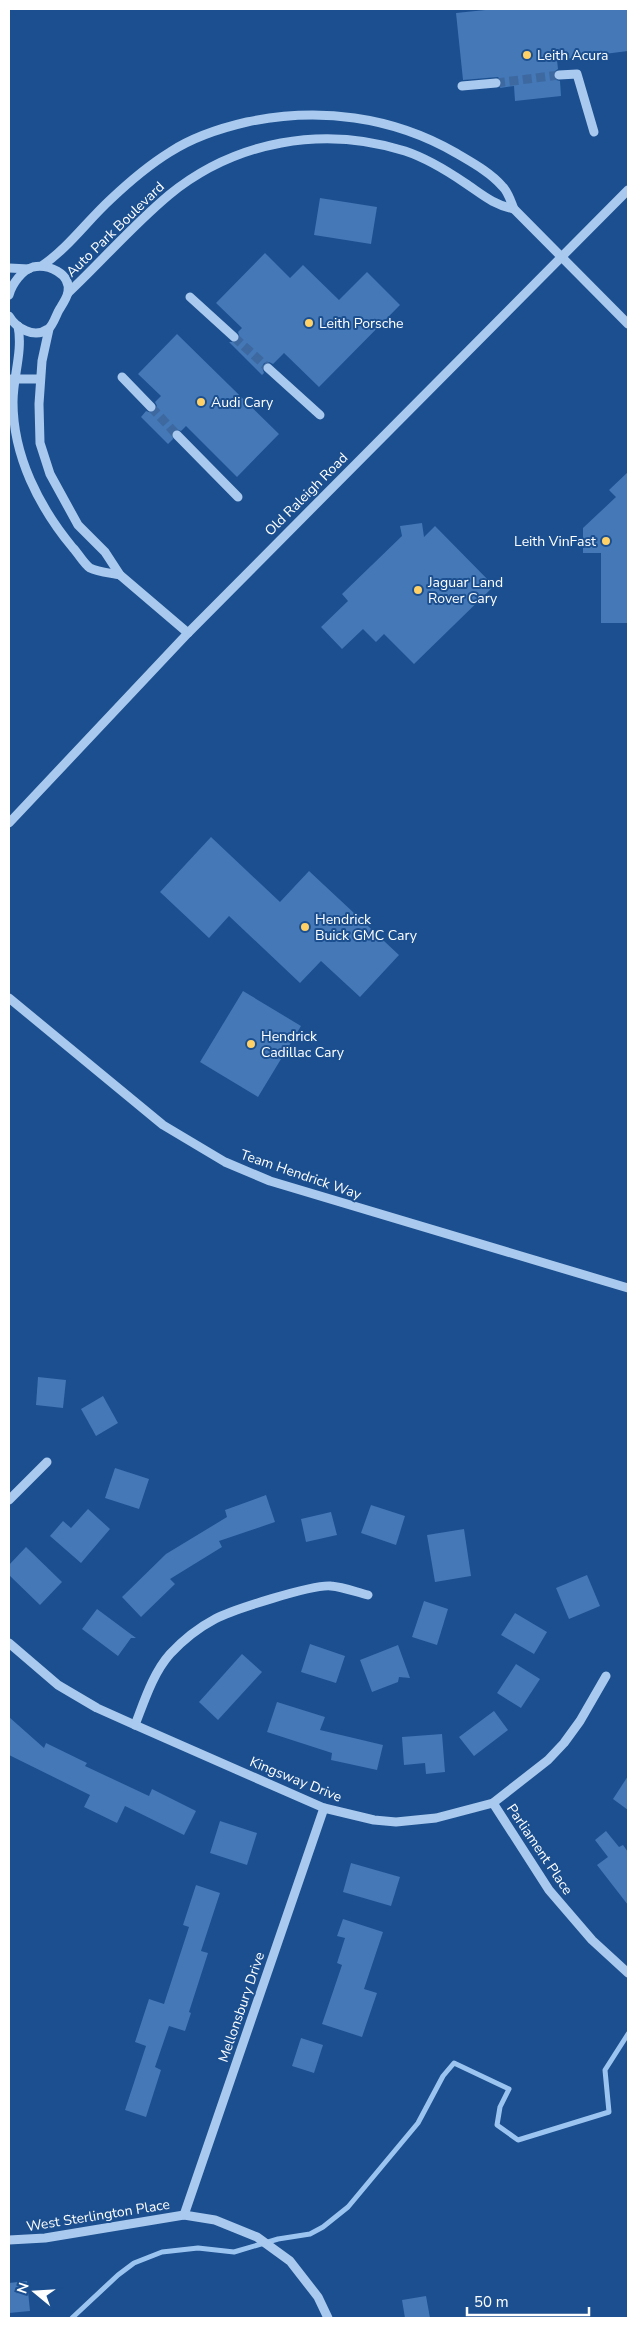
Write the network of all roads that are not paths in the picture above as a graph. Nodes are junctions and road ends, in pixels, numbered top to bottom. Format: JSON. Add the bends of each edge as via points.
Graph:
{"nodes":[{"id":1,"x":559,"y":75,"type":"tunnel mouth"},
{"id":2,"x":496,"y":83,"type":"tunnel mouth"},
{"id":3,"x":462,"y":86,"type":"dead end"},
{"id":4,"x":594,"y":132,"type":"dead end"},
{"id":5,"x":628,"y":190,"type":"edge"},
{"id":6,"x":514,"y":209,"type":"junction"},
{"id":7,"x":561,"y":256,"type":"junction"},
{"id":8,"x":43,"y":266,"type":"junction"},
{"id":9,"x":9,"y":268,"type":"edge"},
{"id":10,"x":29,"y":268,"type":"junction"},
{"id":11,"x":68,"y":293,"type":"junction"},
{"id":12,"x":9,"y":295,"type":"edge"},
{"id":13,"x":190,"y":298,"type":"dead end"},
{"id":14,"x":9,"y":316,"type":"edge"},
{"id":15,"x":628,"y":324,"type":"edge"},
{"id":16,"x":18,"y":326,"type":"junction"},
{"id":17,"x":49,"y":329,"type":"junction"},
{"id":18,"x":234,"y":337,"type":"tunnel mouth"},
{"id":19,"x":268,"y":368,"type":"tunnel mouth"},
{"id":20,"x":122,"y":377,"type":"dead end"},
{"id":21,"x":12,"y":379,"type":"edge"},
{"id":22,"x":40,"y":379,"type":"junction"},
{"id":23,"x":151,"y":407,"type":"tunnel mouth"},
{"id":24,"x":320,"y":415,"type":"dead end"},
{"id":25,"x":177,"y":435,"type":"tunnel mouth"},
{"id":26,"x":238,"y":497,"type":"dead end"},
{"id":27,"x":120,"y":575,"type":"junction"},
{"id":28,"x":188,"y":632,"type":"junction"},
{"id":29,"x":9,"y":822,"type":"edge"},
{"id":30,"x":9,"y":998,"type":"edge"},
{"id":31,"x":628,"y":1288,"type":"edge"},
{"id":32,"x":47,"y":1462,"type":"dead end"},
{"id":33,"x":9,"y":1500,"type":"edge"},
{"id":34,"x":368,"y":1595,"type":"dead end"},
{"id":35,"x":9,"y":1643,"type":"edge"},
{"id":36,"x":606,"y":1676,"type":"dead end"},
{"id":37,"x":135,"y":1725,"type":"junction"},
{"id":38,"x":493,"y":1803,"type":"junction"},
{"id":39,"x":324,"y":1808,"type":"junction"},
{"id":40,"x":628,"y":1973,"type":"edge"},
{"id":41,"x":184,"y":2215,"type":"junction"},
{"id":42,"x":9,"y":2240,"type":"edge"},
{"id":43,"x":328,"y":2318,"type":"edge"}],
"edges":[{"from":1,"to":4,"type":"street","via":[[577,74]]},
{"from":2,"to":3,"type":"street"},
{"from":5,"to":7,"type":"street","name":"Old Raleigh Road"},
{"from":6,"to":7,"type":"street","name":"Auto Park Boulevard"},
{"from":6,"to":8,"type":"street","name":"Auto Park Boulevard","via":[[503,186],[472,162],[429,139],[343,115],[296,114],[227,127],[170,151],[110,199],[60,253]]},
{"from":6,"to":11,"type":"street","name":"Auto Park Boulevard","via":[[492,203],[435,164],[405,151],[362,141],[325,138],[288,141],[253,149],[207,168],[169,196]]},
{"from":7,"to":15,"type":"street","name":"Auto Park Boulevard"},
{"from":7,"to":28,"type":"street","name":"Old Raleigh Road"},
{"from":8,"to":10,"type":"street","name":"Auto Park Boulevard"},
{"from":8,"to":11,"type":"street","name":"Auto Park Boulevard","via":[[62,275],[68,285]]},
{"from":9,"to":10,"type":"street","name":"Auto Park Boulevard"},
{"from":10,"to":12,"type":"street","via":[[11,288]]},
{"from":11,"to":17,"type":"street","name":"Auto Park Boulevard"},
{"from":13,"to":18,"type":"street"},
{"from":14,"to":16,"type":"street"},
{"from":16,"to":17,"type":"street","via":[[39,333]]},
{"from":16,"to":21,"type":"street","name":"Auto Park Boulevard","via":[[20,353]]},
{"from":17,"to":22,"type":"street","name":"Auto Park Boulevard"},
{"from":19,"to":24,"type":"street"},
{"from":20,"to":23,"type":"street"},
{"from":21,"to":22,"type":"street"},
{"from":21,"to":27,"type":"street","name":"Auto Park Boulevard","via":[[18,441],[44,507],[90,568]]},
{"from":22,"to":27,"type":"street","name":"Auto Park Boulevard","via":[[40,443],[50,474],[78,525],[105,552]]},
{"from":25,"to":26,"type":"street"},
{"from":27,"to":28,"type":"street","name":"Auto Park Boulevard"},
{"from":28,"to":29,"type":"street","name":"Old Raleigh Road"},
{"from":30,"to":31,"type":"street","name":"Team Hendrick Way","via":[[163,1125],[225,1162],[270,1180]]},
{"from":32,"to":33,"type":"street"},
{"from":34,"to":37,"type":"street","via":[[319,1586],[216,1619],[189,1636],[169,1655],[151,1686]]},
{"from":35,"to":37,"type":"street","name":"Kingsway Drive","via":[[58,1685]]},
{"from":36,"to":38,"type":"street","name":"Kingsway Drive","via":[[564,1743],[542,1765]]},
{"from":37,"to":39,"type":"street","name":"Kingsway Drive"},
{"from":38,"to":39,"type":"street","name":"Kingsway Drive","via":[[446,1816],[396,1822]]},
{"from":38,"to":40,"type":"street","name":"Parliament Place","via":[[549,1890],[592,1940]]},
{"from":39,"to":41,"type":"street","name":"Mellonsbury Drive"},
{"from":41,"to":42,"type":"street","name":"West Sterlington Place","via":[[45,2238]]},
{"from":41,"to":43,"type":"street","name":"West Sterlington Place","via":[[239,2228],[274,2248],[306,2278]]}]}
